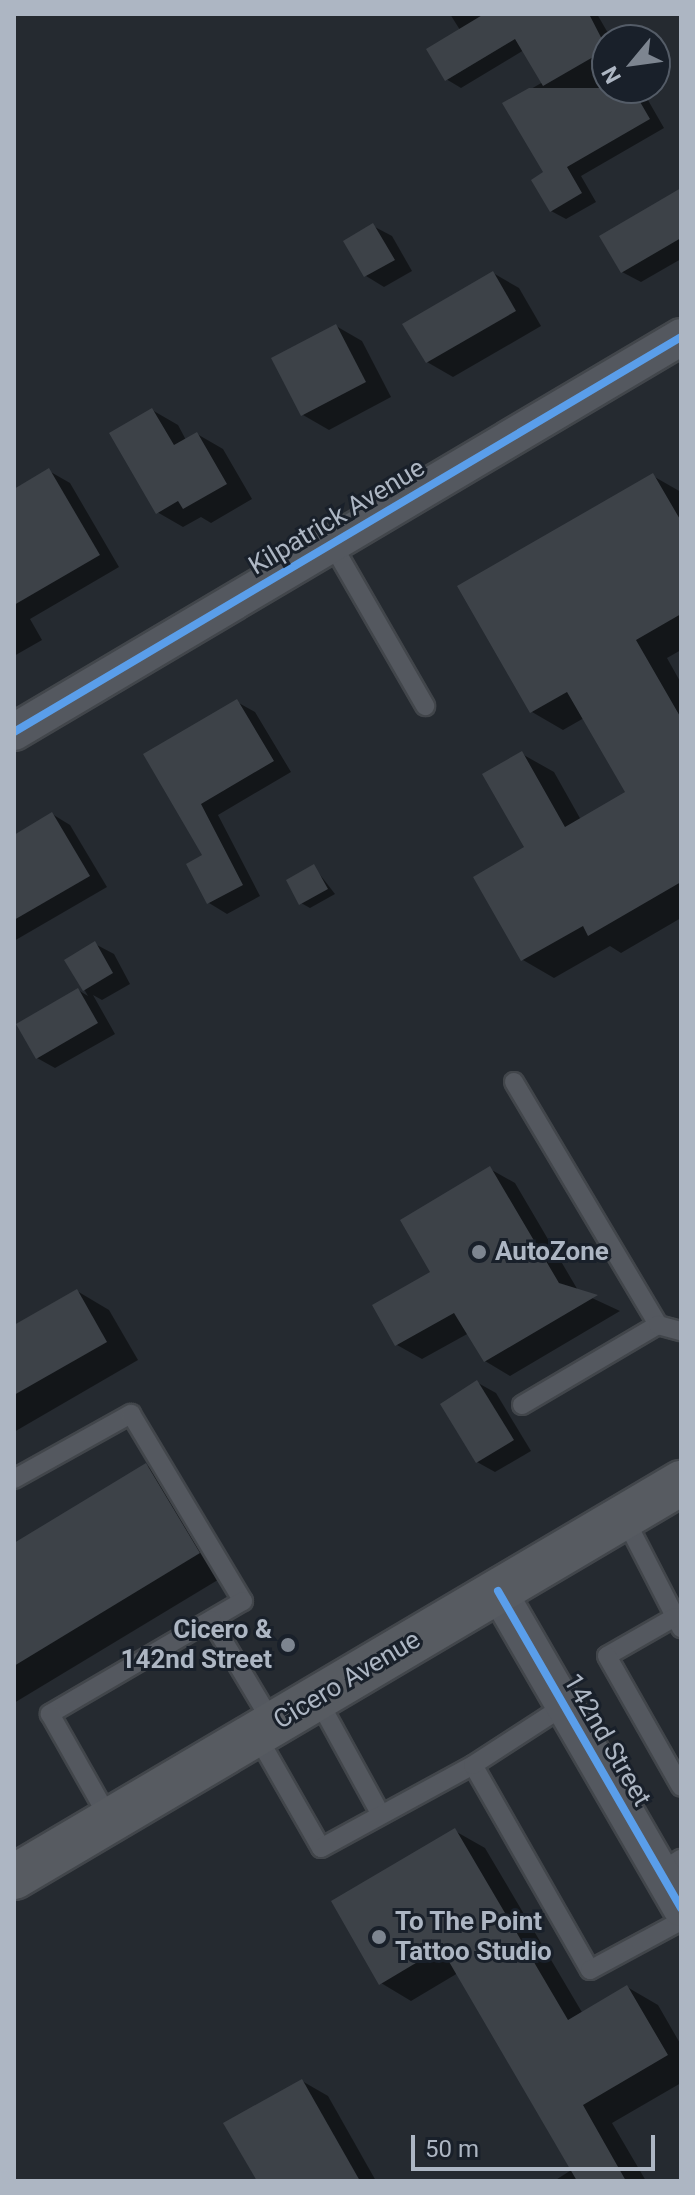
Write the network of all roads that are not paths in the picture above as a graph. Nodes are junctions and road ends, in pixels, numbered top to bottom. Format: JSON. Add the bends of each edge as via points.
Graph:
{"nodes":[{"id":1,"x":681,"y":337,"type":"edge"},
{"id":2,"x":332,"y":544,"type":"junction"},
{"id":3,"x":425,"y":706,"type":"dead end"},
{"id":4,"x":14,"y":732,"type":"edge"},
{"id":5,"x":514,"y":1082,"type":"dead end"},
{"id":6,"x":658,"y":1325,"type":"junction"},
{"id":7,"x":681,"y":1331,"type":"edge"},
{"id":8,"x":522,"y":1405,"type":"dead end"},
{"id":9,"x":14,"y":1479,"type":"edge"},
{"id":10,"x":681,"y":1483,"type":"edge"},
{"id":11,"x":624,"y":1517,"type":"junction"},
{"id":12,"x":498,"y":1591,"type":"junction"},
{"id":13,"x":211,"y":1620,"type":"junction"},
{"id":14,"x":678,"y":1623,"type":"edge"},
{"id":15,"x":317,"y":1698,"type":"junction"},
{"id":16,"x":564,"y":1706,"type":"junction"},
{"id":17,"x":265,"y":1729,"type":"junction"},
{"id":18,"x":473,"y":1765,"type":"junction"},
{"id":19,"x":681,"y":1787,"type":"edge"},
{"id":20,"x":381,"y":1815,"type":"junction"},
{"id":21,"x":110,"y":1821,"type":"junction"},
{"id":22,"x":670,"y":1866,"type":"edge"},
{"id":23,"x":14,"y":1877,"type":"edge"},
{"id":24,"x":681,"y":1908,"type":"edge"},
{"id":25,"x":681,"y":1921,"type":"edge"}],
"edges":[{"from":1,"to":2,"type":"street","name":"Kilpatrick Avenue"},
{"from":2,"to":3,"type":"lane"},
{"from":2,"to":4,"type":"street","name":"Kilpatrick Avenue"},
{"from":5,"to":6,"type":"lane"},
{"from":6,"to":7,"type":"lane"},
{"from":6,"to":8,"type":"lane"},
{"from":9,"to":13,"type":"lane","via":[[131,1414],[243,1601]]},
{"from":10,"to":11,"type":"main road","name":"Cicero Avenue"},
{"from":11,"to":12,"type":"main road","name":"Cicero Avenue"},
{"from":11,"to":14,"type":"lane"},
{"from":12,"to":15,"type":"main road","name":"Cicero Avenue"},
{"from":12,"to":16,"type":"street","name":"142nd Street"},
{"from":13,"to":17,"type":"lane"},
{"from":13,"to":21,"type":"lane","via":[[50,1714]]},
{"from":14,"to":19,"type":"lane","via":[[607,1656]]},
{"from":15,"to":17,"type":"main road","name":"Cicero Avenue"},
{"from":15,"to":20,"type":"lane"},
{"from":16,"to":18,"type":"lane"},
{"from":16,"to":22,"type":"street","name":"142nd Street"},
{"from":17,"to":20,"type":"lane","via":[[321,1848]]},
{"from":17,"to":21,"type":"main road","name":"Cicero Avenue"},
{"from":18,"to":20,"type":"lane"},
{"from":18,"to":25,"type":"lane","via":[[590,1970]]},
{"from":21,"to":23,"type":"main road","name":"Cicero Avenue"},
{"from":22,"to":24,"type":"street","name":"142nd Street"}]}
